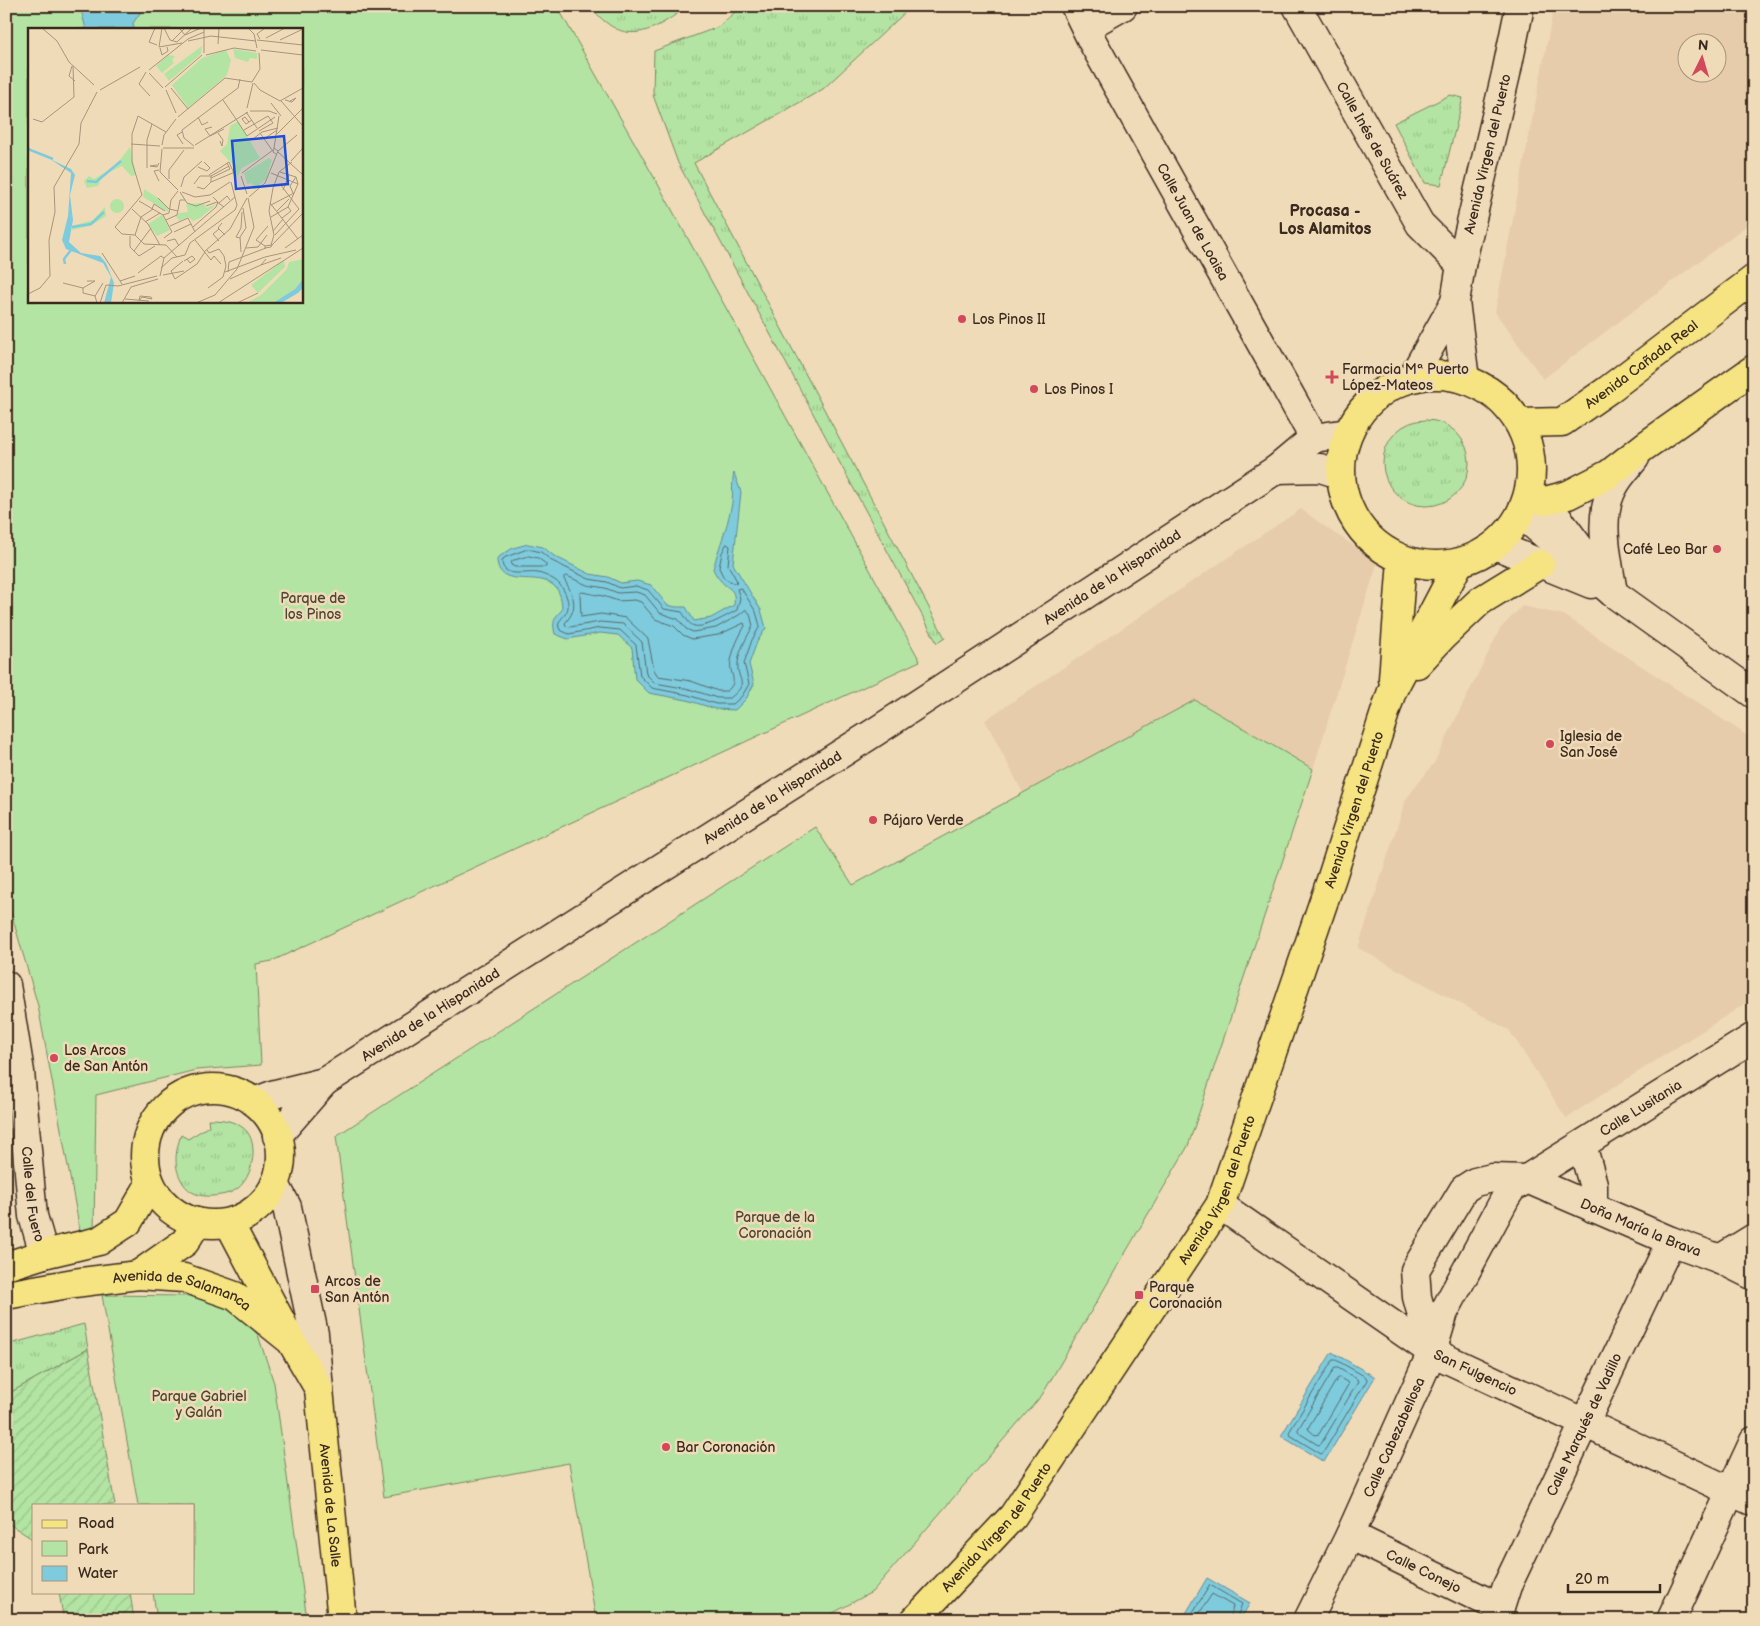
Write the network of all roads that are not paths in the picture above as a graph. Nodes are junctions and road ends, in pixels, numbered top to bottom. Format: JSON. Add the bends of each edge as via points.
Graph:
{"nodes":[{"id":1,"x":1123,"y":6,"type":"edge"},
{"id":2,"x":1297,"y":6,"type":"edge"},
{"id":3,"x":1520,"y":6,"type":"edge"},
{"id":4,"x":1080,"y":17,"type":"edge"},
{"id":5,"x":1461,"y":265,"type":"junction"},
{"id":6,"x":1754,"y":279,"type":"edge"},
{"id":7,"x":1454,"y":302,"type":"junction"},
{"id":8,"x":1754,"y":369,"type":"edge"},
{"id":9,"x":1412,"y":378,"type":"junction"},
{"id":10,"x":1465,"y":379,"type":"junction"},
{"id":11,"x":1519,"y":423,"type":"junction"},
{"id":12,"x":1348,"y":433,"type":"junction"},
{"id":13,"x":1314,"y":438,"type":"junction"},
{"id":14,"x":1645,"y":446,"type":"junction"},
{"id":15,"x":1278,"y":469,"type":"junction"},
{"id":16,"x":1340,"y":474,"type":"junction"},
{"id":17,"x":1531,"y":504,"type":"junction"},
{"id":18,"x":1495,"y":545,"type":"junction"},
{"id":19,"x":1402,"y":560,"type":"junction"},
{"id":20,"x":1459,"y":563,"type":"junction"},
{"id":21,"x":1540,"y":564,"type":"junction"},
{"id":22,"x":1612,"y":593,"type":"junction"},
{"id":23,"x":1392,"y":691,"type":"junction"},
{"id":24,"x":1754,"y":694,"type":"edge"},
{"id":25,"x":6,"y":985,"type":"edge"},
{"id":26,"x":1754,"y":1037,"type":"edge"},
{"id":27,"x":13,"y":1074,"type":"edge"},
{"id":28,"x":324,"y":1082,"type":"junction"},
{"id":29,"x":254,"y":1102,"type":"junction"},
{"id":30,"x":277,"y":1136,"type":"junction"},
{"id":31,"x":1582,"y":1145,"type":"junction"},
{"id":32,"x":1527,"y":1179,"type":"junction"},
{"id":33,"x":150,"y":1184,"type":"junction"},
{"id":34,"x":275,"y":1184,"type":"junction"},
{"id":35,"x":1220,"y":1205,"type":"junction"},
{"id":36,"x":1593,"y":1208,"type":"junction"},
{"id":37,"x":197,"y":1222,"type":"junction"},
{"id":38,"x":229,"y":1223,"type":"junction"},
{"id":39,"x":1754,"y":1238,"type":"edge"},
{"id":40,"x":1671,"y":1242,"type":"junction"},
{"id":41,"x":44,"y":1254,"type":"junction"},
{"id":42,"x":1720,"y":1259,"type":"junction"},
{"id":43,"x":6,"y":1266,"type":"edge"},
{"id":44,"x":138,"y":1275,"type":"junction"},
{"id":45,"x":1754,"y":1276,"type":"edge"},
{"id":46,"x":6,"y":1295,"type":"edge"},
{"id":47,"x":291,"y":1341,"type":"junction"},
{"id":48,"x":1432,"y":1352,"type":"junction"},
{"id":49,"x":319,"y":1389,"type":"junction"},
{"id":50,"x":1585,"y":1423,"type":"junction"},
{"id":51,"x":1754,"y":1442,"type":"edge"},
{"id":52,"x":1742,"y":1496,"type":"edge"},
{"id":53,"x":1350,"y":1535,"type":"junction"},
{"id":54,"x":1502,"y":1614,"type":"edge"},
{"id":55,"x":342,"y":1620,"type":"edge"},
{"id":56,"x":915,"y":1620,"type":"edge"},
{"id":57,"x":1308,"y":1620,"type":"edge"},
{"id":58,"x":1671,"y":1620,"type":"edge"}],
"edges":[{"from":1,"to":4,"type":"street"},
{"from":2,"to":5,"type":"street","name":"Calle Inés de Suárez","via":[[1420,224]]},
{"from":3,"to":5,"type":"street","name":"Avenida Virgen del Puerto"},
{"from":4,"to":13,"type":"street","name":"Calle Juan de Loaisa"},
{"from":5,"to":7,"type":"street","name":"Avenida Virgen del Puerto"},
{"from":6,"to":11,"type":"main road","name":"Avenida Cañada Real","via":[[1562,422]]},
{"from":7,"to":9,"type":"street","name":"Avenida Virgen del Puerto"},
{"from":7,"to":10,"type":"street","name":"Avenida Virgen del Puerto"},
{"from":8,"to":14,"type":"main road"},
{"from":9,"to":10,"type":"main road","via":[[1438,375]]},
{"from":9,"to":12,"type":"main road","via":[[1385,389],[1363,408]]},
{"from":10,"to":11,"type":"main road","via":[[1486,389],[1505,404]]},
{"from":11,"to":17,"type":"main road","via":[[1529,446]]},
{"from":12,"to":13,"type":"street"},
{"from":12,"to":16,"type":"main road"},
{"from":13,"to":15,"type":"street","name":"Avenida de la Hispanidad"},
{"from":14,"to":17,"type":"main road","via":[[1610,474],[1568,495]]},
{"from":14,"to":22,"type":"street","via":[[1614,486],[1606,512],[1605,538]]},
{"from":15,"to":16,"type":"street","via":[[1320,468]]},
{"from":15,"to":28,"type":"street","name":"Avenida de la Hispanidad","via":[[930,696]]},
{"from":16,"to":19,"type":"main road","via":[[1346,501],[1358,526],[1378,546]]},
{"from":17,"to":18,"type":"main road","via":[[1510,532]]},
{"from":17,"to":22,"type":"street"},
{"from":18,"to":20,"type":"main road"},
{"from":18,"to":21,"type":"street"},
{"from":19,"to":20,"type":"main road","via":[[1430,565]]},
{"from":19,"to":23,"type":"main road","name":"Avenida Virgen del Puerto"},
{"from":20,"to":23,"type":"main road","name":"Avenida Virgen del Puerto"},
{"from":21,"to":22,"type":"street"},
{"from":21,"to":23,"type":"main road","via":[[1480,601]]},
{"from":22,"to":24,"type":"street"},
{"from":23,"to":35,"type":"main road","name":"Avenida Virgen del Puerto"},
{"from":25,"to":27,"type":"street","name":"Calle del Fuero"},
{"from":26,"to":31,"type":"street","name":"Calle Lusitania"},
{"from":27,"to":41,"type":"street","name":"Calle del Fuero","via":[[33,1216]]},
{"from":28,"to":29,"type":"street","name":"Avenida de la Hispanidad"},
{"from":28,"to":30,"type":"street"},
{"from":29,"to":30,"type":"main road","via":[[269,1117]]},
{"from":29,"to":33,"type":"main road","via":[[234,1092],[212,1088],[190,1092],[171,1102],[157,1117],[147,1136],[144,1156]]},
{"from":30,"to":34,"type":"main road","via":[[281,1152]]},
{"from":31,"to":32,"type":"street","name":"Calle Lusitania"},
{"from":31,"to":36,"type":"street","via":[[1593,1184]]},
{"from":32,"to":36,"type":"street","name":"Doña María la Brava"},
{"from":32,"to":48,"type":"street","name":"Calle Cabezabellosa","via":[[1512,1188],[1506,1197],[1444,1312]]},
{"from":32,"to":48,"type":"street","via":[[1492,1178],[1464,1189],[1415,1270],[1417,1297]]},
{"from":33,"to":37,"type":"main road","via":[[176,1214]]},
{"from":33,"to":41,"type":"main road","via":[[128,1222],[99,1241]]},
{"from":34,"to":38,"type":"main road","via":[[262,1203],[244,1217]]},
{"from":34,"to":49,"type":"street","via":[[287,1208],[314,1334]]},
{"from":35,"to":48,"type":"street","name":"San Fulgencio"},
{"from":35,"to":56,"type":"main road","name":"Avenida Virgen del Puerto","via":[[1013,1516]]},
{"from":36,"to":40,"type":"street","name":"Doña María la Brava"},
{"from":37,"to":38,"type":"main road"},
{"from":37,"to":44,"type":"main road","via":[[185,1242]]},
{"from":38,"to":47,"type":"main road"},
{"from":39,"to":42,"type":"street"},
{"from":40,"to":42,"type":"street","name":"Doña María la Brava"},
{"from":40,"to":50,"type":"street","name":"Calle Marqués de Vadillo"},
{"from":41,"to":43,"type":"main road"},
{"from":42,"to":45,"type":"street","name":"Doña María la Brava"},
{"from":44,"to":46,"type":"main road","name":"Avenida de Salamanca"},
{"from":44,"to":47,"type":"main road","name":"Avenida de Salamanca","via":[[184,1278],[235,1296]]},
{"from":47,"to":49,"type":"main road","name":"Avenida de Salamanca"},
{"from":48,"to":50,"type":"street","name":"San Fulgencio"},
{"from":48,"to":53,"type":"street","name":"Calle Cabezabellosa"},
{"from":49,"to":55,"type":"main road","name":"Avenida de La Salle"},
{"from":50,"to":52,"type":"street","name":"San Fulgencio"},
{"from":50,"to":54,"type":"street","name":"Calle Marqués de Vadillo","via":[[1507,1586]]},
{"from":51,"to":52,"type":"street"},
{"from":52,"to":58,"type":"street"},
{"from":53,"to":54,"type":"street","name":"Calle Conejo"},
{"from":53,"to":57,"type":"street","name":"Calle Cabezabellosa"}]}
